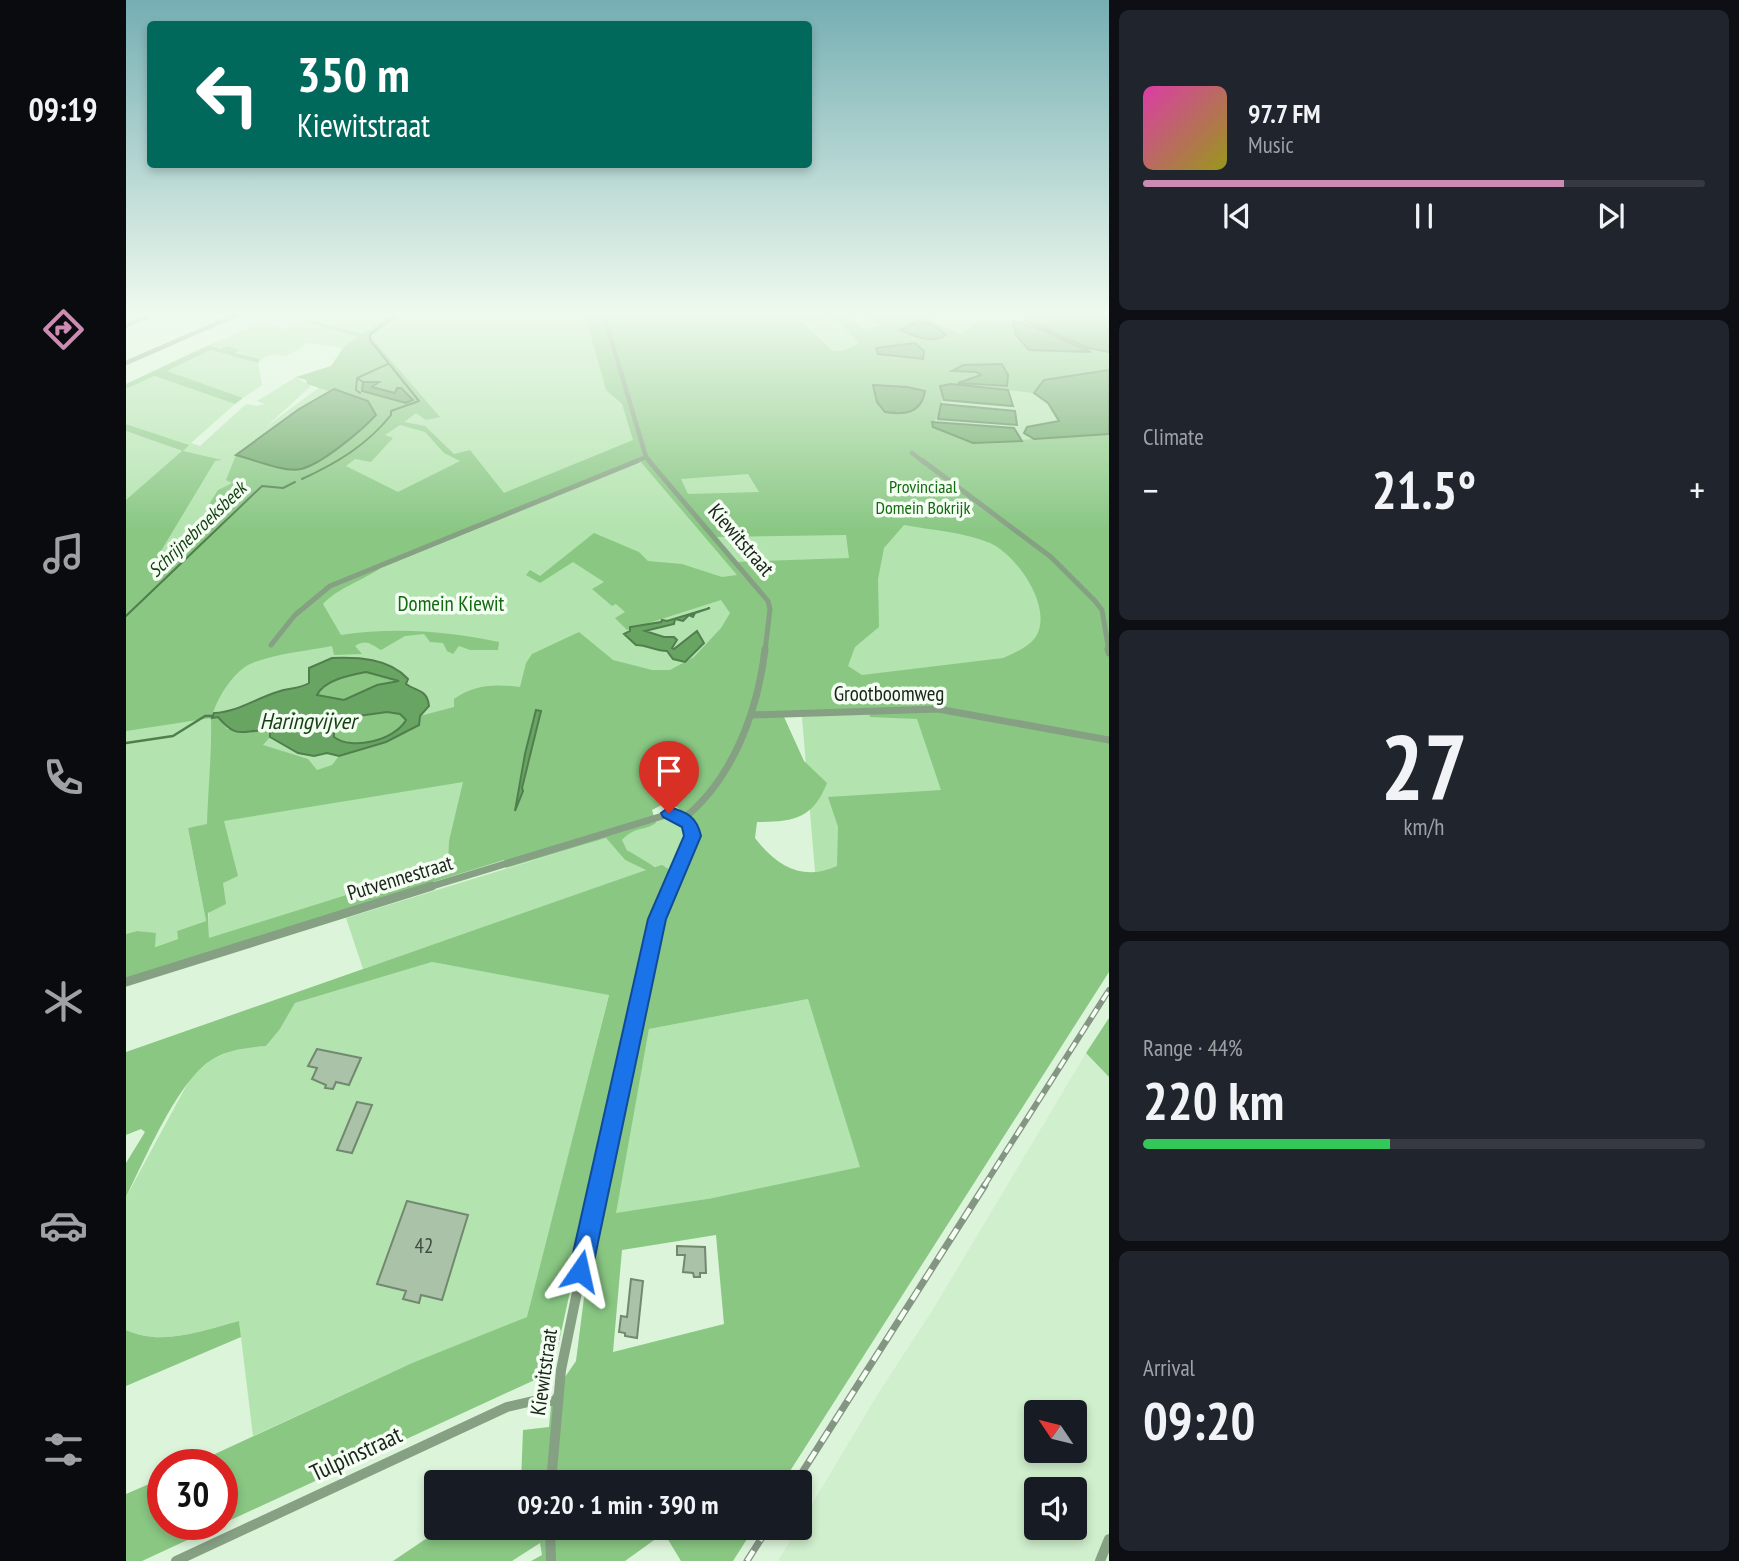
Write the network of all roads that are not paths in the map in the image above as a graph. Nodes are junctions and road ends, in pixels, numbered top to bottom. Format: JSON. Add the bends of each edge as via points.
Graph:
{"nodes":[{"id":1,"x":625,"y":385,"type":"edge"},
{"id":2,"x":912,"y":453,"type":"dead end"},
{"id":3,"x":646,"y":457,"type":"junction"},
{"id":4,"x":271,"y":645,"type":"dead end"},
{"id":5,"x":1109,"y":653,"type":"edge"},
{"id":6,"x":751,"y":715,"type":"junction"},
{"id":7,"x":1109,"y":740,"type":"edge"},
{"id":8,"x":684,"y":818,"type":"junction"},
{"id":9,"x":126,"y":982,"type":"edge"},
{"id":10,"x":557,"y":1401,"type":"junction"},
{"id":11,"x":552,"y":1470,"type":"edge"},
{"id":12,"x":1109,"y":1539,"type":"edge"},
{"id":13,"x":550,"y":1540,"type":"edge"},
{"id":14,"x":176,"y":1561,"type":"edge"},
{"id":15,"x":551,"y":1561,"type":"edge"},
{"id":16,"x":1100,"y":1561,"type":"edge"}],
"edges":[{"from":1,"to":3,"type":"street","name":"Kiewitstraat"},
{"from":2,"to":5,"type":"street","via":[[1051,557],[1096,601],[1102,610]]},
{"from":3,"to":4,"type":"street","via":[[330,586],[303,607]]},
{"from":3,"to":6,"type":"street","name":"Kiewitstraat","via":[[768,601],[762,678]]},
{"from":6,"to":7,"type":"street","name":"Grootboomweg","via":[[938,709]]},
{"from":6,"to":8,"type":"street","name":"Kiewitstraat","via":[[717,786]]},
{"from":8,"to":9,"type":"street","name":"Putvennestraat","via":[[662,814]]},
{"from":8,"to":10,"type":"street","name":"Kiewitstraat","via":[[692,836],[657,919],[584,1250]]},
{"from":10,"to":11,"type":"street","name":"Kiewitstraat"},
{"from":10,"to":14,"type":"street","name":"Tulpinstraat","via":[[507,1407]]},
{"from":12,"to":16,"type":"street"},
{"from":13,"to":15,"type":"street"}]}
